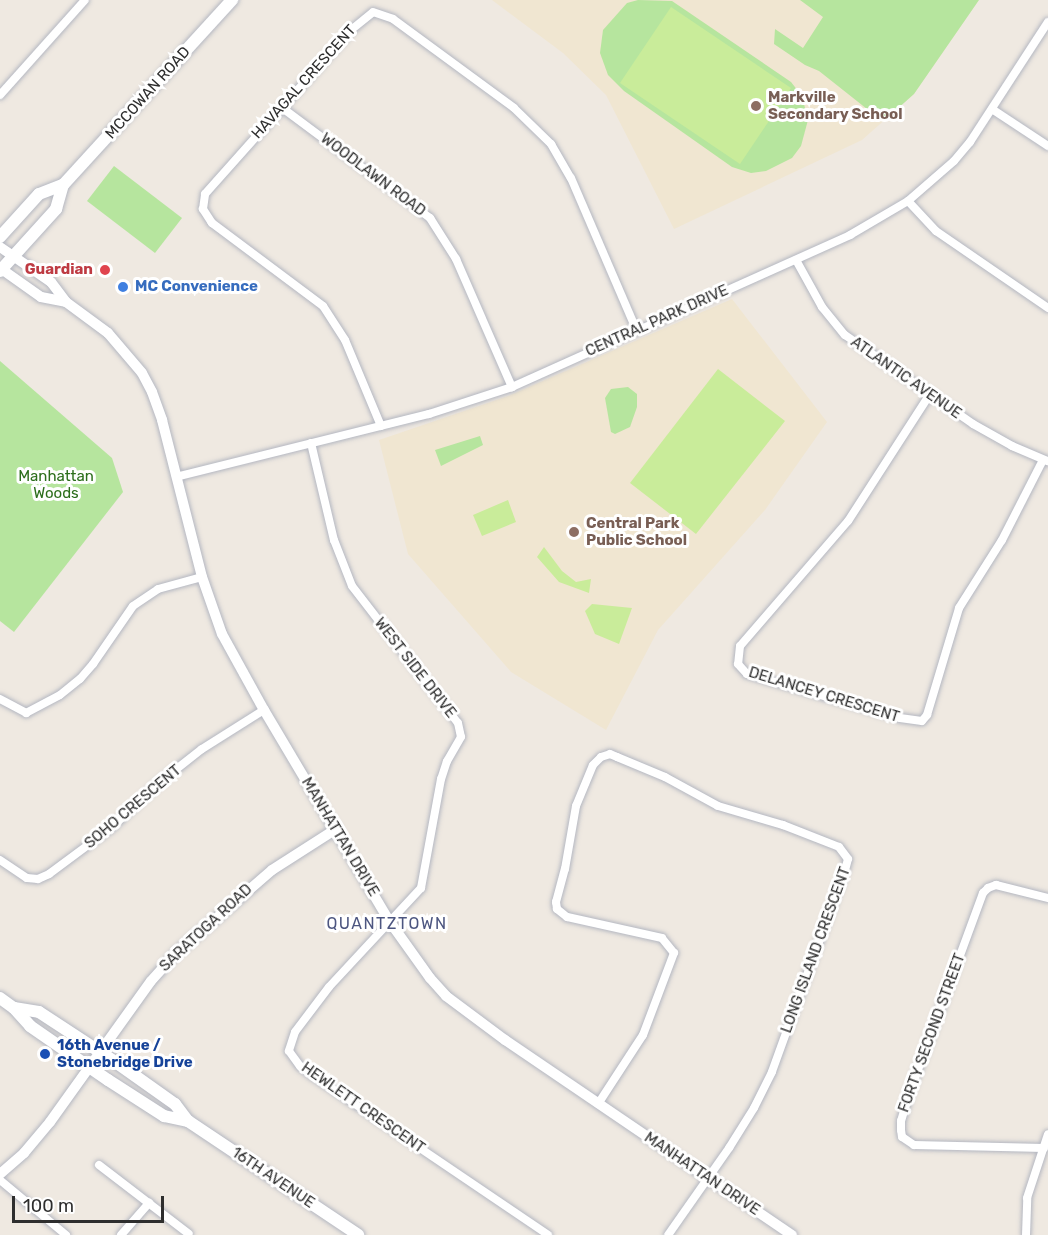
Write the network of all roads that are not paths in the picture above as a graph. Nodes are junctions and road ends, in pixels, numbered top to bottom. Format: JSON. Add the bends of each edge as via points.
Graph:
{"nodes":[{"id":1,"x":86,"y":0,"type":"edge"},
{"id":2,"x":232,"y":0,"type":"edge"},
{"id":3,"x":1048,"y":22,"type":"edge"},
{"id":4,"x":0,"y":95,"type":"edge"},
{"id":5,"x":281,"y":107,"type":"junction"},
{"id":6,"x":992,"y":109,"type":"junction"},
{"id":7,"x":1048,"y":147,"type":"edge"},
{"id":8,"x":63,"y":185,"type":"junction"},
{"id":9,"x":908,"y":201,"type":"junction"},
{"id":10,"x":0,"y":237,"type":"edge"},
{"id":11,"x":0,"y":248,"type":"edge"},
{"id":12,"x":12,"y":256,"type":"junction"},
{"id":13,"x":796,"y":260,"type":"junction"},
{"id":14,"x":0,"y":269,"type":"edge"},
{"id":15,"x":66,"y":302,"type":"junction"},
{"id":16,"x":1048,"y":308,"type":"edge"},
{"id":17,"x":636,"y":329,"type":"junction"},
{"id":18,"x":512,"y":387,"type":"junction"},
{"id":19,"x":930,"y":394,"type":"junction"},
{"id":20,"x":381,"y":426,"type":"junction"},
{"id":21,"x":311,"y":443,"type":"junction"},
{"id":22,"x":1046,"y":460,"type":"edge"},
{"id":23,"x":176,"y":477,"type":"junction"},
{"id":24,"x":202,"y":577,"type":"junction"},
{"id":25,"x":0,"y":699,"type":"edge"},
{"id":26,"x":264,"y":710,"type":"junction"},
{"id":27,"x":336,"y":829,"type":"junction"},
{"id":28,"x":0,"y":860,"type":"edge"},
{"id":29,"x":1048,"y":898,"type":"edge"},
{"id":30,"x":390,"y":922,"type":"junction"},
{"id":31,"x":0,"y":998,"type":"edge"},
{"id":32,"x":14,"y":1008,"type":"junction"},
{"id":33,"x":101,"y":1053,"type":"junction"},
{"id":34,"x":91,"y":1068,"type":"junction"},
{"id":35,"x":598,"y":1104,"type":"junction"},
{"id":36,"x":188,"y":1121,"type":"junction"},
{"id":37,"x":1048,"y":1134,"type":"edge"},
{"id":38,"x":1044,"y":1148,"type":"junction"},
{"id":39,"x":99,"y":1165,"type":"dead end"},
{"id":40,"x":0,"y":1174,"type":"edge"},
{"id":41,"x":707,"y":1177,"type":"junction"},
{"id":42,"x":0,"y":1180,"type":"edge"},
{"id":43,"x":149,"y":1203,"type":"junction"},
{"id":44,"x":189,"y":1234,"type":"edge"},
{"id":45,"x":66,"y":1235,"type":"edge"},
{"id":46,"x":121,"y":1235,"type":"edge"},
{"id":47,"x":357,"y":1235,"type":"edge"},
{"id":48,"x":548,"y":1235,"type":"edge"},
{"id":49,"x":668,"y":1235,"type":"edge"},
{"id":50,"x":792,"y":1235,"type":"edge"},
{"id":51,"x":1026,"y":1235,"type":"edge"}],
"edges":[{"from":1,"to":4,"type":"street"},
{"from":2,"to":8,"type":"main road","name":"MCCOWAN ROAD"},
{"from":3,"to":6,"type":"street","name":"CENTRAL PARK DRIVE"},
{"from":5,"to":17,"type":"street","name":"HAVAGAL CRESCENT","via":[[363,17],[373,12],[393,19],[514,108],[551,144],[571,178]]},
{"from":5,"to":18,"type":"street","name":"WOODLAWN ROAD","via":[[430,218],[456,259]]},
{"from":5,"to":20,"type":"street","name":"HAVAGAL CRESCENT","via":[[205,194],[203,208],[212,223],[323,306],[345,340]]},
{"from":6,"to":7,"type":"street"},
{"from":6,"to":9,"type":"street","name":"CENTRAL PARK DRIVE","via":[[954,161]]},
{"from":8,"to":10,"type":"main road","name":"MCCOWAN ROAD","via":[[39,194]]},
{"from":8,"to":12,"type":"main road","name":"MCCOWAN ROAD","via":[[56,209]]},
{"from":9,"to":13,"type":"street","name":"CENTRAL PARK DRIVE","via":[[850,235]]},
{"from":9,"to":16,"type":"street","via":[[942,236]]},
{"from":11,"to":12,"type":"street","name":"MANHATTAN DRIVE"},
{"from":12,"to":14,"type":"main road","name":"MCCOWAN ROAD"},
{"from":12,"to":15,"type":"street","name":"MANHATTAN DRIVE","via":[[51,282]]},
{"from":13,"to":17,"type":"street","name":"CENTRAL PARK DRIVE"},
{"from":13,"to":19,"type":"street","name":"ATLANTIC AVENUE","via":[[822,307],[845,335]]},
{"from":14,"to":15,"type":"street","name":"MANHATTAN DRIVE","via":[[41,297]]},
{"from":15,"to":23,"type":"street","name":"MANHATTAN DRIVE","via":[[108,333],[142,373],[162,420]]},
{"from":17,"to":18,"type":"street","name":"CENTRAL PARK DRIVE"},
{"from":18,"to":20,"type":"street","name":"CENTRAL PARK DRIVE"},
{"from":19,"to":22,"type":"street","name":"ATLANTIC AVENUE","via":[[994,437]]},
{"from":19,"to":22,"type":"street","name":"DELANCEY CRESCENT","via":[[848,521],[740,646],[738,664],[747,674],[922,721],[958,608],[1002,540]]},
{"from":20,"to":21,"type":"street","name":"CENTRAL PARK DRIVE"},
{"from":21,"to":23,"type":"street","name":"CENTRAL PARK DRIVE"},
{"from":21,"to":30,"type":"street","name":"WEST SIDE DRIVE","via":[[334,540],[352,586],[458,723],[461,737],[441,779],[421,888]]},
{"from":23,"to":24,"type":"street","name":"MANHATTAN DRIVE"},
{"from":24,"to":25,"type":"street","via":[[158,589],[133,606],[93,664],[60,695],[26,712]]},
{"from":24,"to":26,"type":"street","name":"MANHATTAN DRIVE","via":[[222,634]]},
{"from":26,"to":27,"type":"street","name":"MANHATTAN DRIVE"},
{"from":26,"to":28,"type":"street","name":"SOHO CRESCENT","via":[[202,748],[111,828],[49,874],[27,878]]},
{"from":27,"to":30,"type":"street","name":"MANHATTAN DRIVE"},
{"from":27,"to":33,"type":"street","name":"SARATOGA ROAD","via":[[272,870],[175,954],[151,981]]},
{"from":29,"to":38,"type":"street","name":"FORTY SECOND STREET","via":[[996,885],[983,893],[901,1121],[902,1137],[914,1145]]},
{"from":30,"to":35,"type":"street","name":"MANHATTAN DRIVE","via":[[446,996]]},
{"from":30,"to":48,"type":"street","name":"HEWLETT CRESCENT","via":[[329,987],[295,1032],[289,1051],[312,1075]]},
{"from":31,"to":32,"type":"main road","name":"16TH AVENUE"},
{"from":32,"to":33,"type":"main road","name":"16TH AVENUE","via":[[39,1012]]},
{"from":32,"to":34,"type":"main road","name":"16TH AVENUE","via":[[30,1026]]},
{"from":33,"to":34,"type":"street","name":"SARATOGA ROAD"},
{"from":33,"to":36,"type":"main road","name":"16TH AVENUE","via":[[175,1104]]},
{"from":34,"to":36,"type":"main road","name":"16TH AVENUE","via":[[164,1116]]},
{"from":34,"to":40,"type":"street","name":"SARATOGA ROAD","via":[[36,1140]]},
{"from":35,"to":41,"type":"street","name":"MANHATTAN DRIVE"},
{"from":35,"to":41,"type":"street","name":"LONG ISLAND CRESCENT","via":[[643,1035],[674,953],[662,938],[567,916],[557,909],[580,793],[593,765],[610,754],[718,806],[826,839],[848,859],[772,1072],[754,1108]]},
{"from":36,"to":47,"type":"main road","name":"16TH AVENUE"},
{"from":37,"to":38,"type":"street"},
{"from":38,"to":51,"type":"street","via":[[1027,1198]]},
{"from":39,"to":43,"type":"street"},
{"from":41,"to":49,"type":"street"},
{"from":41,"to":50,"type":"street","name":"MANHATTAN DRIVE"},
{"from":42,"to":45,"type":"street"},
{"from":43,"to":44,"type":"street"},
{"from":43,"to":46,"type":"street"}]}
